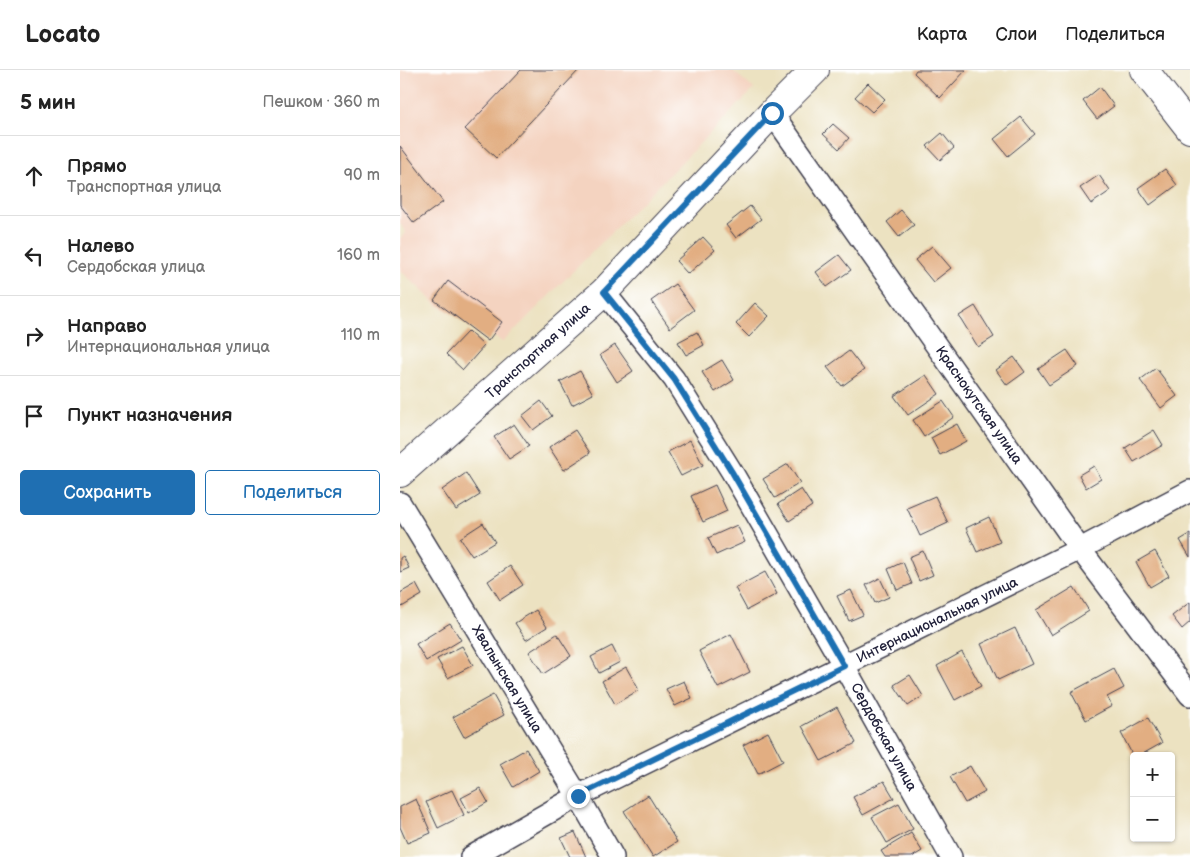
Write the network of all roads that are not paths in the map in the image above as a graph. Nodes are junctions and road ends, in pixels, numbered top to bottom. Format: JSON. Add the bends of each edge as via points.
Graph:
{"nodes":[{"id":1,"x":815,"y":70,"type":"edge"},
{"id":2,"x":1144,"y":70,"type":"edge"},
{"id":3,"x":772,"y":113,"type":"junction"},
{"id":4,"x":1190,"y":129,"type":"edge"},
{"id":5,"x":604,"y":292,"type":"junction"},
{"id":6,"x":400,"y":473,"type":"edge"},
{"id":7,"x":1190,"y":491,"type":"edge"},
{"id":8,"x":400,"y":502,"type":"edge"},
{"id":9,"x":1080,"y":549,"type":"junction"},
{"id":10,"x":844,"y":666,"type":"junction"},
{"id":11,"x":1190,"y":695,"type":"edge"},
{"id":12,"x":578,"y":796,"type":"junction"},
{"id":13,"x":471,"y":857,"type":"edge"},
{"id":14,"x":614,"y":857,"type":"edge"},
{"id":15,"x":952,"y":857,"type":"edge"}],
"edges":[{"from":1,"to":3,"type":"street","name":"Транспортная улица"},
{"from":2,"to":4,"type":"street"},
{"from":3,"to":5,"type":"street","name":"Транспортная улица"},
{"from":3,"to":9,"type":"street","name":"Краснокутская улица"},
{"from":5,"to":6,"type":"street","name":"Транспортная улица"},
{"from":5,"to":10,"type":"street","name":"Сердобская улица","via":[[674,379],[732,472]]},
{"from":7,"to":9,"type":"street","name":"Интернациональная улица"},
{"from":8,"to":12,"type":"street","name":"Хвалынская улица"},
{"from":9,"to":10,"type":"street","name":"Интернациональная улица"},
{"from":9,"to":11,"type":"street","name":"Краснокутская улица"},
{"from":10,"to":12,"type":"street","name":"Интернациональная улица"},
{"from":10,"to":15,"type":"street","name":"Сердобская улица"},
{"from":12,"to":13,"type":"street","name":"Интернациональная улица"},
{"from":12,"to":14,"type":"street","name":"Хвалынская улица"}]}
